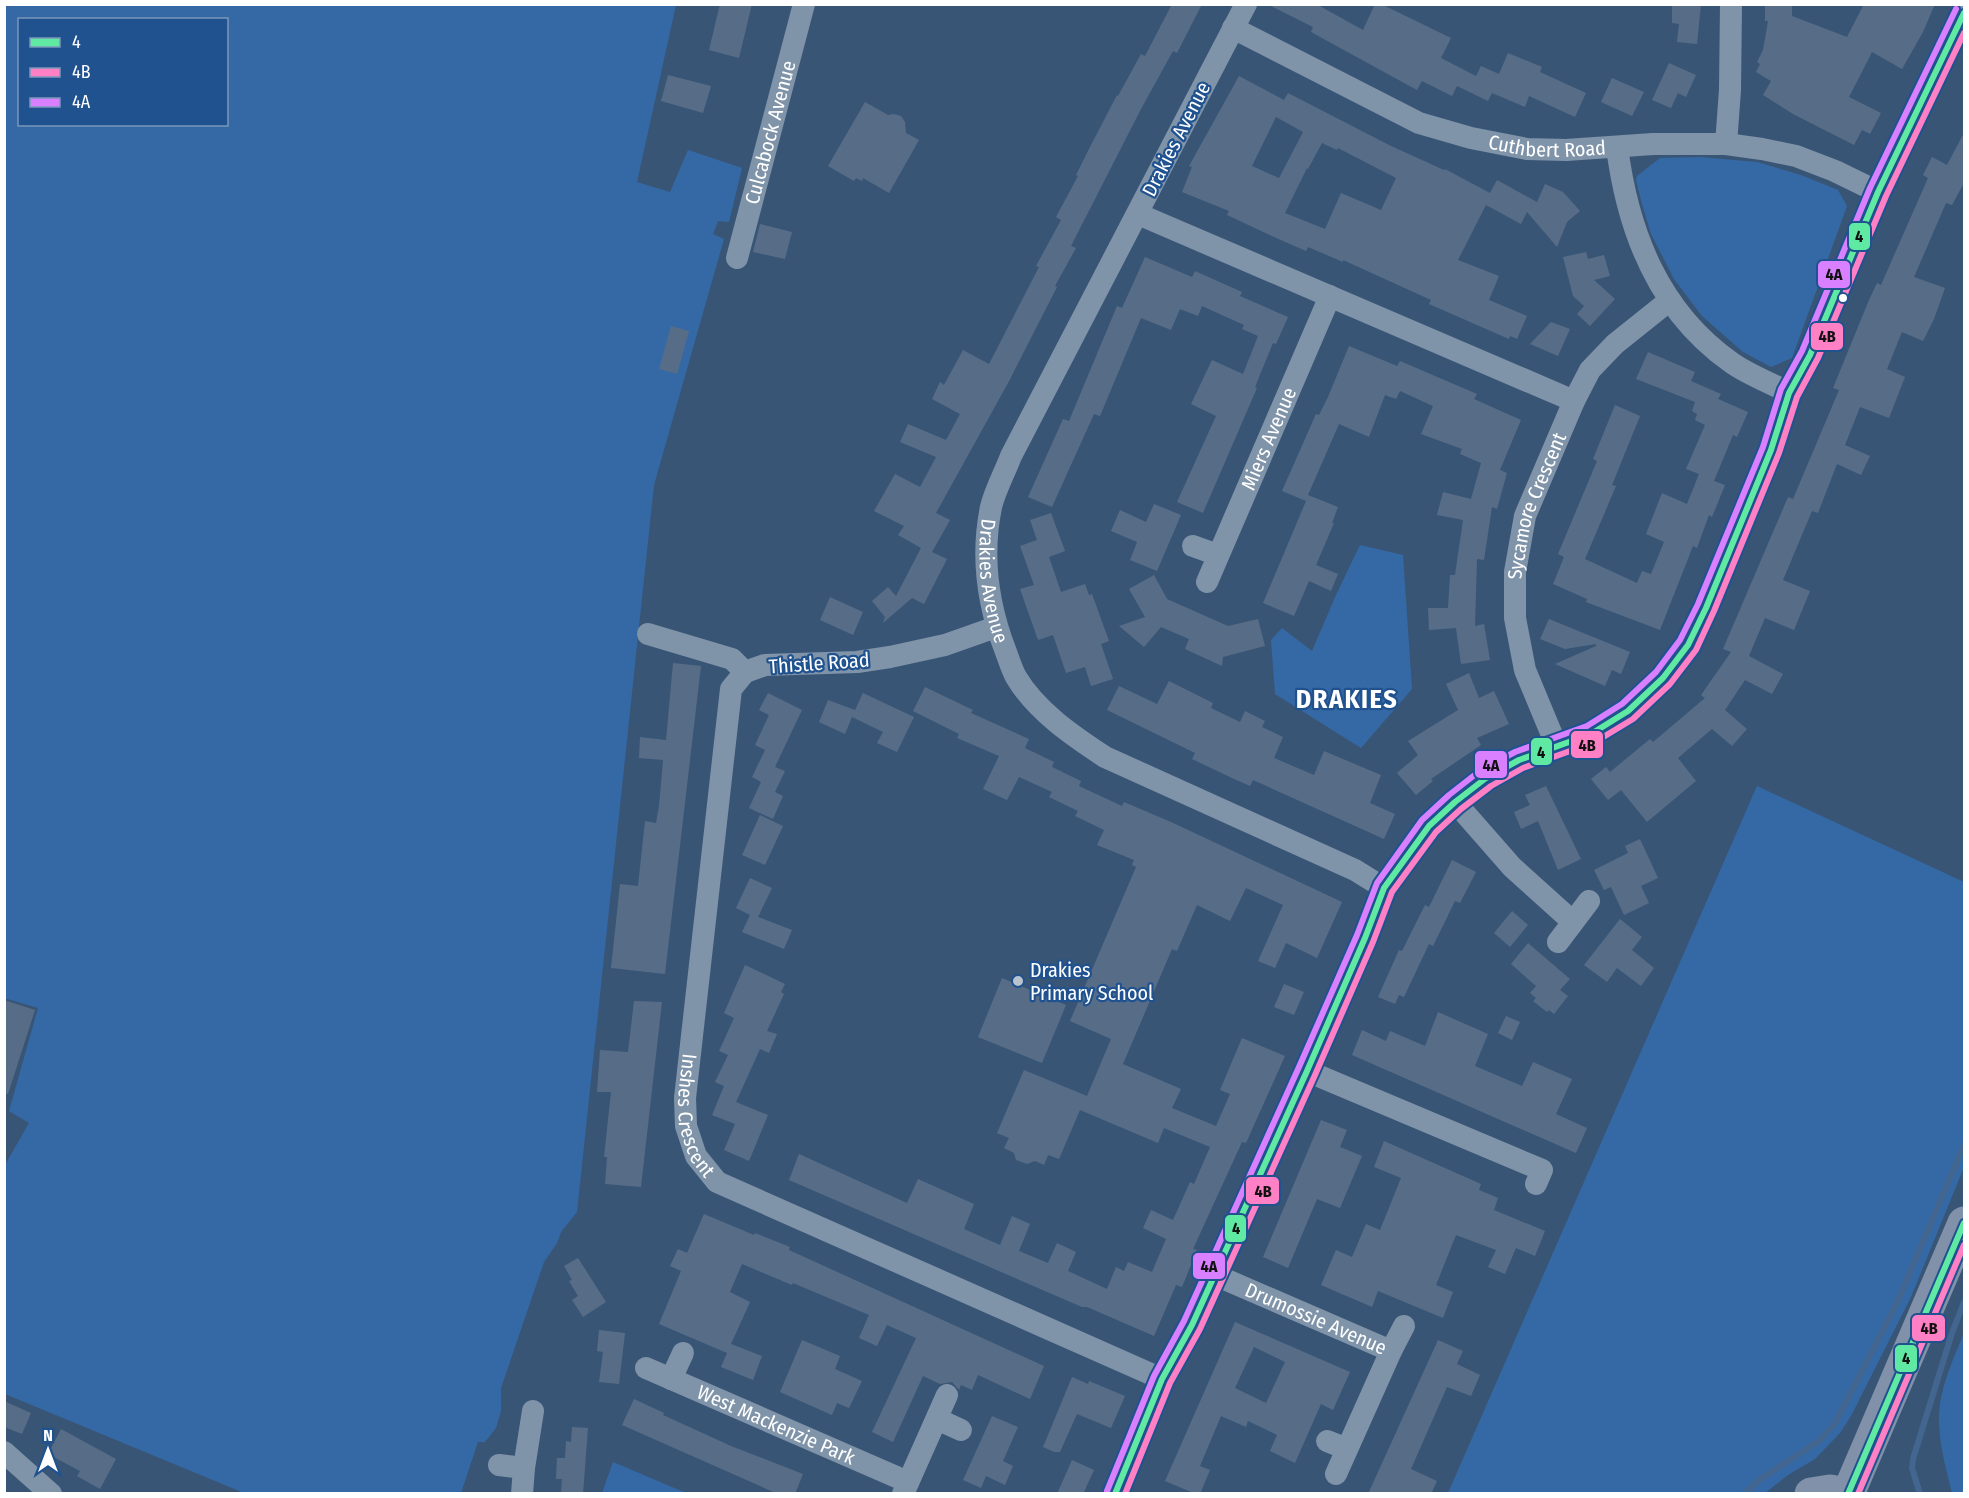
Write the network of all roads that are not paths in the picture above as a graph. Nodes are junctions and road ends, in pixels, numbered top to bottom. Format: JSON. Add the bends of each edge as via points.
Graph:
{"nodes":[{"id":1,"x":804,"y":4,"type":"edge"},
{"id":2,"x":1246,"y":4,"type":"edge"},
{"id":3,"x":1731,"y":4,"type":"edge"},
{"id":4,"x":1965,"y":13,"type":"edge"},
{"id":5,"x":1233,"y":28,"type":"junction"},
{"id":6,"x":1726,"y":144,"type":"junction"},
{"id":7,"x":1617,"y":147,"type":"junction"},
{"id":8,"x":1878,"y":192,"type":"junction"},
{"id":9,"x":1138,"y":214,"type":"junction"},
{"id":10,"x":737,"y":258,"type":"dead end"},
{"id":11,"x":1330,"y":296,"type":"junction"},
{"id":12,"x":1670,"y":300,"type":"junction"},
{"id":13,"x":1789,"y":393,"type":"junction"},
{"id":14,"x":1574,"y":401,"type":"junction"},
{"id":15,"x":1193,"y":546,"type":"dead end"},
{"id":16,"x":1218,"y":555,"type":"junction"},
{"id":17,"x":1207,"y":582,"type":"dead end"},
{"id":18,"x":996,"y":627,"type":"junction"},
{"id":19,"x":648,"y":634,"type":"dead end"},
{"id":20,"x":745,"y":672,"type":"junction"},
{"id":21,"x":1557,"y":747,"type":"junction"},
{"id":22,"x":1455,"y":802,"type":"junction"},
{"id":23,"x":1384,"y":888,"type":"junction"},
{"id":24,"x":1589,"y":901,"type":"dead end"},
{"id":25,"x":1573,"y":922,"type":"junction"},
{"id":26,"x":1558,"y":942,"type":"dead end"},
{"id":27,"x":1307,"y":1071,"type":"junction"},
{"id":28,"x":1536,"y":1184,"type":"dead end"},
{"id":29,"x":1965,"y":1223,"type":"edge"},
{"id":30,"x":1215,"y":1275,"type":"junction"},
{"id":31,"x":1404,"y":1326,"type":"dead end"},
{"id":32,"x":1391,"y":1351,"type":"junction"},
{"id":33,"x":683,"y":1353,"type":"dead end"},
{"id":34,"x":646,"y":1368,"type":"dead end"},
{"id":35,"x":671,"y":1379,"type":"junction"},
{"id":36,"x":1162,"y":1379,"type":"junction"},
{"id":37,"x":947,"y":1395,"type":"dead end"},
{"id":38,"x":533,"y":1411,"type":"dead end"},
{"id":39,"x":937,"y":1419,"type":"junction"},
{"id":40,"x":961,"y":1430,"type":"dead end"},
{"id":41,"x":4,"y":1452,"type":"edge"},
{"id":42,"x":499,"y":1465,"type":"dead end"},
{"id":43,"x":524,"y":1468,"type":"junction"},
{"id":44,"x":1336,"y":1474,"type":"dead end"},
{"id":45,"x":906,"y":1488,"type":"edge"},
{"id":46,"x":51,"y":1494,"type":"edge"},
{"id":47,"x":522,"y":1494,"type":"edge"},
{"id":48,"x":1114,"y":1494,"type":"edge"},
{"id":49,"x":1811,"y":1494,"type":"edge"},
{"id":50,"x":1848,"y":1494,"type":"edge"}],
"edges":[{"from":1,"to":10,"type":"street","name":"Culcabock Avenue"},
{"from":2,"to":5,"type":"street","name":"Drakies Avenue"},
{"from":3,"to":6,"type":"street"},
{"from":4,"to":8,"type":"street"},
{"from":5,"to":7,"type":"street","name":"Cuthbert Road","via":[[1419,123],[1527,148]]},
{"from":5,"to":9,"type":"street","name":"Drakies Avenue"},
{"from":6,"to":7,"type":"street","name":"Cuthbert Road"},
{"from":6,"to":8,"type":"street","name":"Cuthbert Road","via":[[1796,156]]},
{"from":7,"to":12,"type":"street","via":[[1641,249]]},
{"from":8,"to":13,"type":"street","via":[[1810,356]]},
{"from":9,"to":11,"type":"street"},
{"from":9,"to":18,"type":"street","name":"Drakies Avenue","via":[[1011,456],[991,506],[987,586]]},
{"from":11,"to":14,"type":"street"},
{"from":11,"to":16,"type":"street","name":"Miers Avenue"},
{"from":12,"to":13,"type":"street","via":[[1700,337],[1733,364]]},
{"from":12,"to":14,"type":"street","name":"Sycamore Crescent","via":[[1590,370]]},
{"from":13,"to":21,"type":"street","via":[[1771,450],[1688,645],[1664,678],[1628,711],[1591,734]]},
{"from":14,"to":21,"type":"street","name":"Sycamore Crescent","via":[[1525,516],[1515,572],[1515,618],[1525,669]]},
{"from":15,"to":16,"type":"street"},
{"from":16,"to":17,"type":"street","name":"Miers Avenue"},
{"from":18,"to":20,"type":"street","name":"Thistle Road","via":[[945,645],[890,657],[765,665]]},
{"from":18,"to":23,"type":"street","name":"Drakies Avenue","via":[[1016,677],[1044,711],[1087,746],[1355,870]]},
{"from":19,"to":20,"type":"street","name":"Thistle Road","via":[[732,659]]},
{"from":20,"to":36,"type":"street","name":"Inshes Crescent","via":[[731,688],[685,1098],[686,1126],[696,1156],[717,1182],[748,1197]]},
{"from":21,"to":22,"type":"street","via":[[1486,778]]},
{"from":22,"to":23,"type":"street","via":[[1429,826]]},
{"from":22,"to":25,"type":"street","via":[[1512,867]]},
{"from":23,"to":27,"type":"street"},
{"from":24,"to":25,"type":"street"},
{"from":25,"to":26,"type":"street"},
{"from":27,"to":28,"type":"street","via":[[1542,1170]]},
{"from":27,"to":30,"type":"street"},
{"from":29,"to":50,"type":"main road"},
{"from":30,"to":32,"type":"street","name":"Drumossie Avenue"},
{"from":30,"to":36,"type":"street"},
{"from":31,"to":32,"type":"street"},
{"from":32,"to":44,"type":"street","name":"Drumossie Avenue","via":[[1337,1445]]},
{"from":33,"to":35,"type":"street"},
{"from":34,"to":35,"type":"street","name":"West Mackenzie Park"},
{"from":35,"to":45,"type":"street","name":"West Mackenzie Park"},
{"from":36,"to":48,"type":"street"},
{"from":37,"to":39,"type":"street","name":"West Mackenzie Park"},
{"from":38,"to":43,"type":"street"},
{"from":39,"to":40,"type":"street"},
{"from":39,"to":45,"type":"street","name":"West Mackenzie Park"},
{"from":41,"to":46,"type":"street"},
{"from":42,"to":43,"type":"street"},
{"from":43,"to":47,"type":"street"},
{"from":49,"to":50,"type":"main road"}]}
